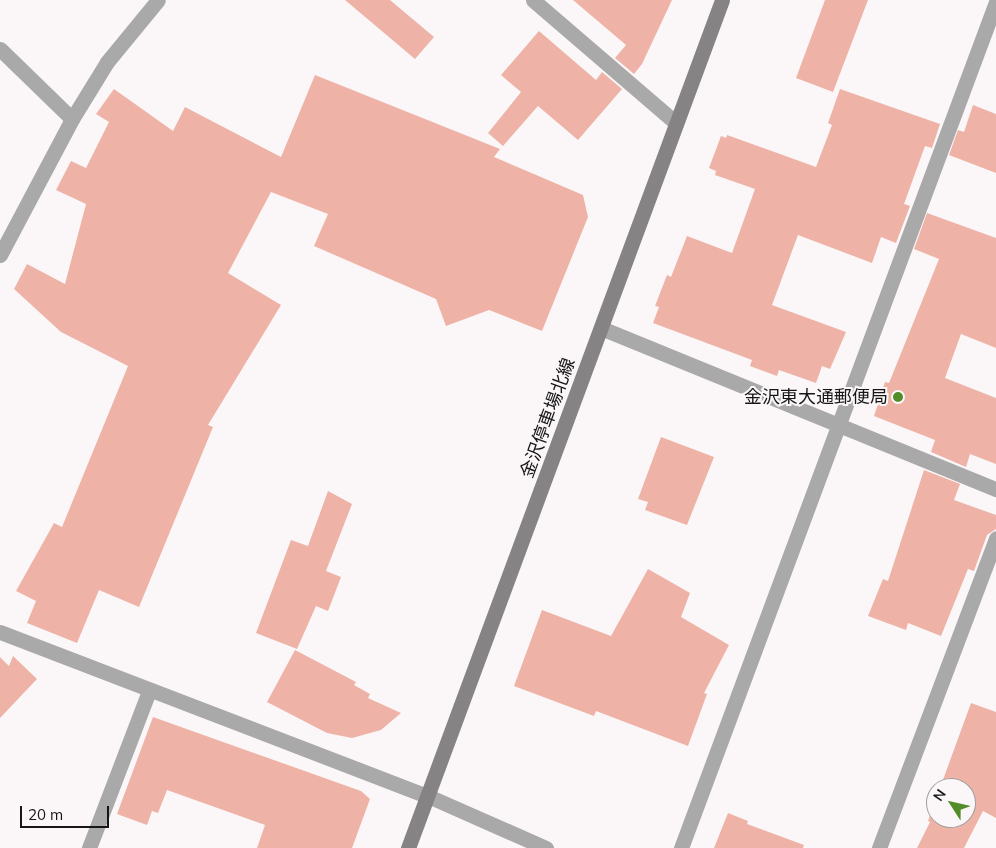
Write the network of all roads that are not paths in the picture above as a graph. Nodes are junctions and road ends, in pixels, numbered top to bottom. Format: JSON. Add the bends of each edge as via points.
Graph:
{"nodes":[{"id":1,"x":158,"y":0,"type":"edge"},
{"id":2,"x":534,"y":0,"type":"edge"},
{"id":3,"x":722,"y":0,"type":"edge"},
{"id":4,"x":996,"y":2,"type":"edge"},
{"id":5,"x":0,"y":50,"type":"edge"},
{"id":6,"x":72,"y":119,"type":"junction"},
{"id":7,"x":676,"y":123,"type":"junction"},
{"id":8,"x":0,"y":254,"type":"edge"},
{"id":9,"x":601,"y":328,"type":"junction"},
{"id":10,"x":838,"y":422,"type":"junction"},
{"id":11,"x":996,"y":489,"type":"edge"},
{"id":12,"x":996,"y":538,"type":"edge"},
{"id":13,"x":0,"y":632,"type":"edge"},
{"id":14,"x":149,"y":691,"type":"junction"},
{"id":15,"x":428,"y":796,"type":"junction"},
{"id":16,"x":89,"y":848,"type":"edge"},
{"id":17,"x":408,"y":848,"type":"edge"},
{"id":18,"x":546,"y":848,"type":"edge"},
{"id":19,"x":681,"y":848,"type":"edge"},
{"id":20,"x":880,"y":848,"type":"edge"}],
"edges":[{"from":1,"to":6,"type":"street","via":[[107,62]]},
{"from":2,"to":7,"type":"street"},
{"from":3,"to":7,"type":"main road","name":"金沢停車場北線"},
{"from":4,"to":10,"type":"street"},
{"from":5,"to":6,"type":"street"},
{"from":6,"to":8,"type":"street"},
{"from":7,"to":9,"type":"main road","name":"金沢停車場北線"},
{"from":9,"to":10,"type":"street"},
{"from":9,"to":15,"type":"main road","name":"金沢停車場北線"},
{"from":10,"to":11,"type":"street"},
{"from":10,"to":19,"type":"street"},
{"from":12,"to":20,"type":"street"},
{"from":13,"to":14,"type":"street"},
{"from":14,"to":15,"type":"street"},
{"from":14,"to":16,"type":"street"},
{"from":15,"to":17,"type":"main road","name":"金沢停車場北線"},
{"from":15,"to":18,"type":"street"}]}
